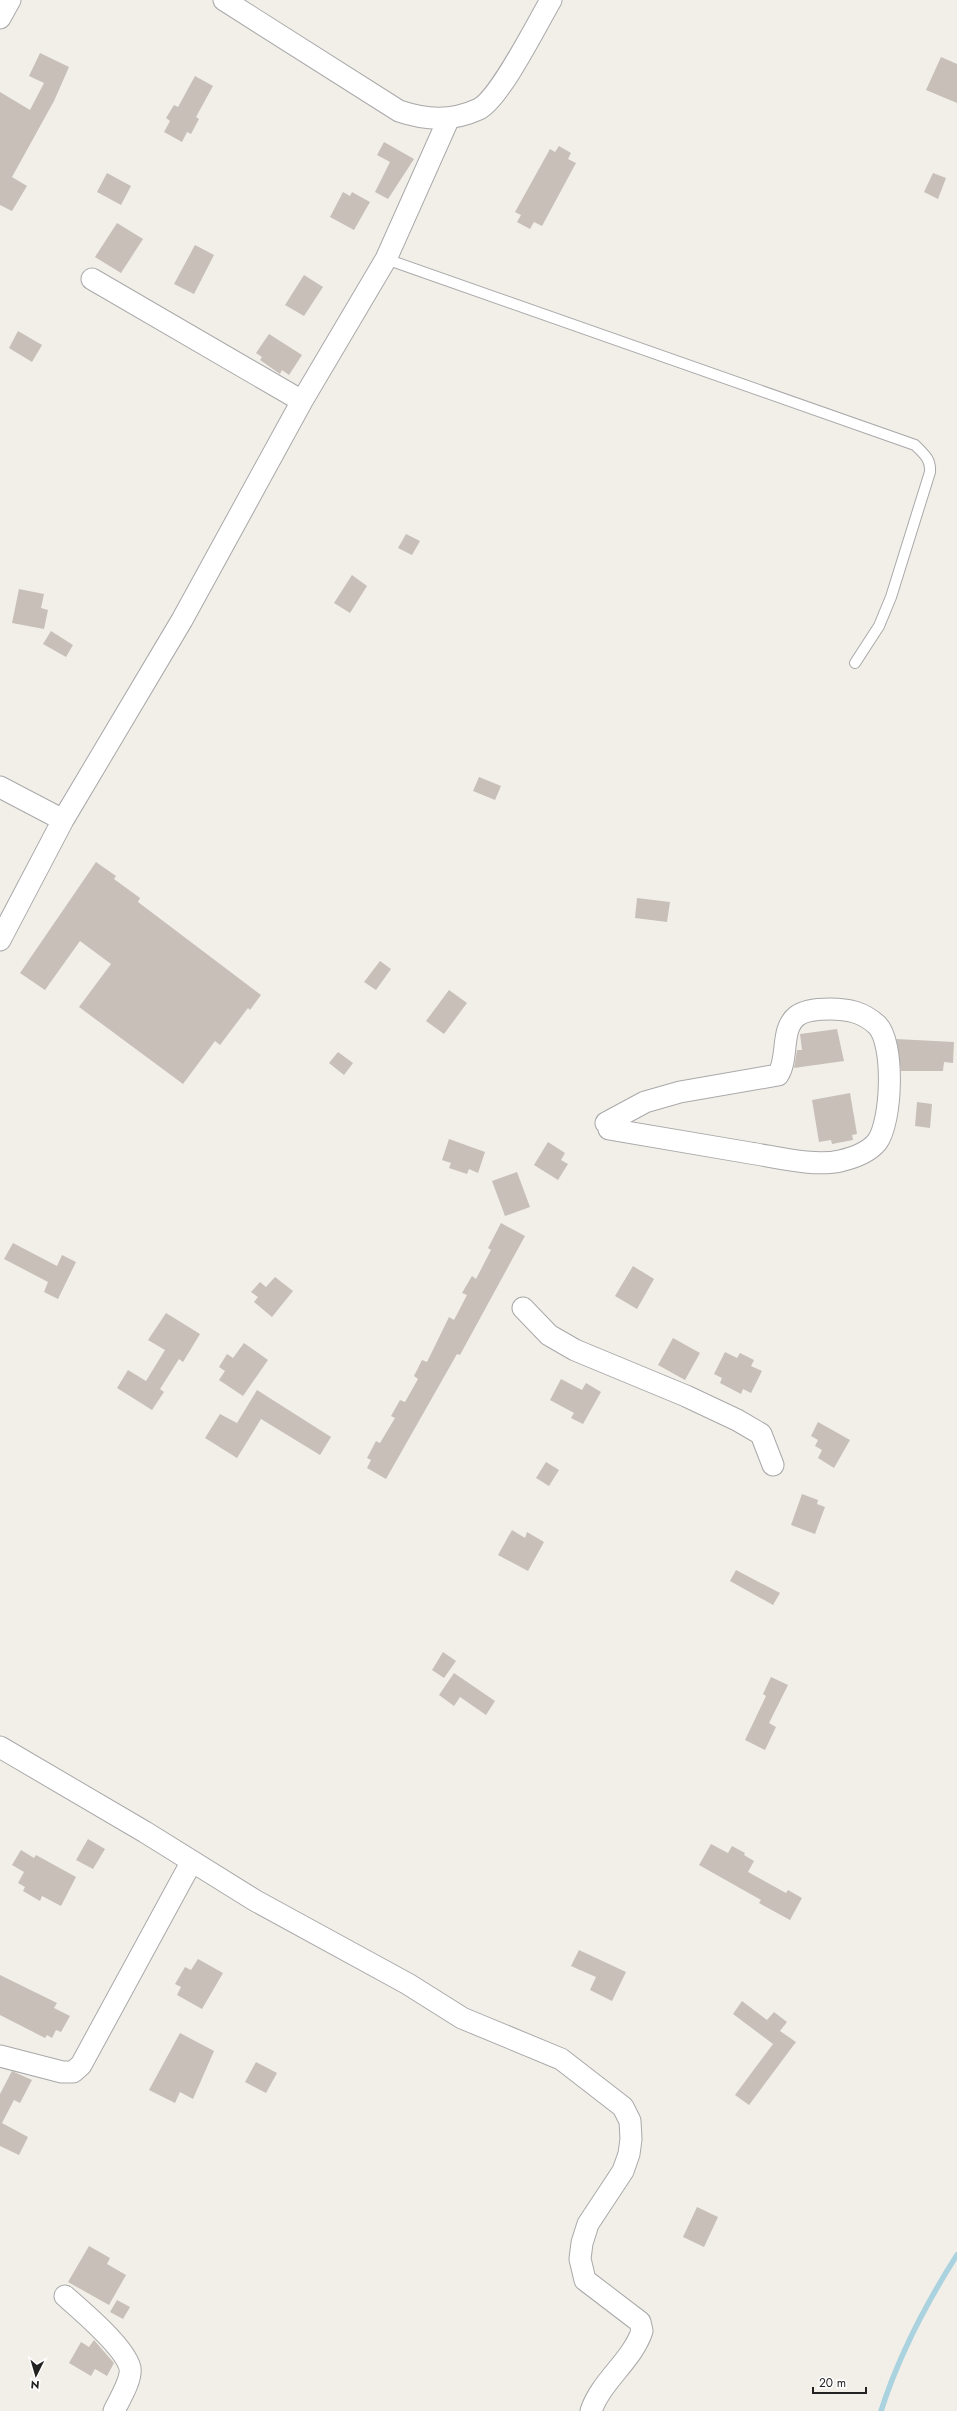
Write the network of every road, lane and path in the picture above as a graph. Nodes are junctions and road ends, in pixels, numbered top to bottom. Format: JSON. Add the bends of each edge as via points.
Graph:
{"nodes":[{"id":1,"x":10,"y":0,"type":"edge"},
{"id":2,"x":224,"y":0,"type":"edge"},
{"id":3,"x":551,"y":0,"type":"edge"},
{"id":4,"x":0,"y":18,"type":"edge"},
{"id":5,"x":449,"y":118,"type":"junction"},
{"id":6,"x":386,"y":259,"type":"junction"},
{"id":7,"x":92,"y":279,"type":"dead end"},
{"id":8,"x":302,"y":401,"type":"junction"},
{"id":9,"x":855,"y":663,"type":"dead end"},
{"id":10,"x":0,"y":787,"type":"edge"},
{"id":11,"x":63,"y":820,"type":"junction"},
{"id":12,"x":0,"y":940,"type":"edge"},
{"id":13,"x":608,"y":1126,"type":"joint"},
{"id":14,"x":523,"y":1308,"type":"dead end"},
{"id":15,"x":774,"y":1465,"type":"dead end"},
{"id":16,"x":0,"y":1747,"type":"edge"},
{"id":17,"x":192,"y":1861,"type":"junction"},
{"id":18,"x":0,"y":2056,"type":"edge"},
{"id":19,"x":65,"y":2296,"type":"dead end"},
{"id":20,"x":114,"y":2411,"type":"edge"},
{"id":21,"x":591,"y":2411,"type":"edge"}],
"edges":[{"from":1,"to":4,"type":"street"},
{"from":2,"to":5,"type":"street","via":[[399,111],[422,118]]},
{"from":3,"to":5,"type":"street","via":[[498,90],[480,108]]},
{"from":5,"to":6,"type":"street"},
{"from":6,"to":8,"type":"street"},
{"from":6,"to":9,"type":"lane","via":[[915,445],[927,457],[930,472],[880,626]]},
{"from":7,"to":8,"type":"street"},
{"from":8,"to":11,"type":"street","via":[[182,620]]},
{"from":10,"to":11,"type":"street"},
{"from":11,"to":12,"type":"street"},
{"from":13,"to":13,"type":"street","via":[[777,1157],[839,1161],[862,1154],[877,1142],[887,1121],[889,1090],[885,1043],[878,1026],[865,1016],[847,1009],[818,1010],[798,1016],[789,1026],[784,1067],[778,1075],[680,1092],[645,1102]]},
{"from":14,"to":15,"type":"street","via":[[549,1335],[575,1350],[686,1396],[738,1420],[761,1434]]},
{"from":16,"to":17,"type":"street"},
{"from":17,"to":18,"type":"street","via":[[81,2065],[73,2072],[62,2072]]},
{"from":17,"to":21,"type":"street","via":[[256,1901],[408,1984],[469,2022],[561,2059],[623,2107],[630,2121],[629,2154],[623,2170],[588,2224],[580,2259],[585,2280],[640,2322],[642,2331],[633,2350],[601,2392]]},
{"from":19,"to":20,"type":"street","via":[[106,2334],[125,2357],[130,2368],[128,2380]]}]}
